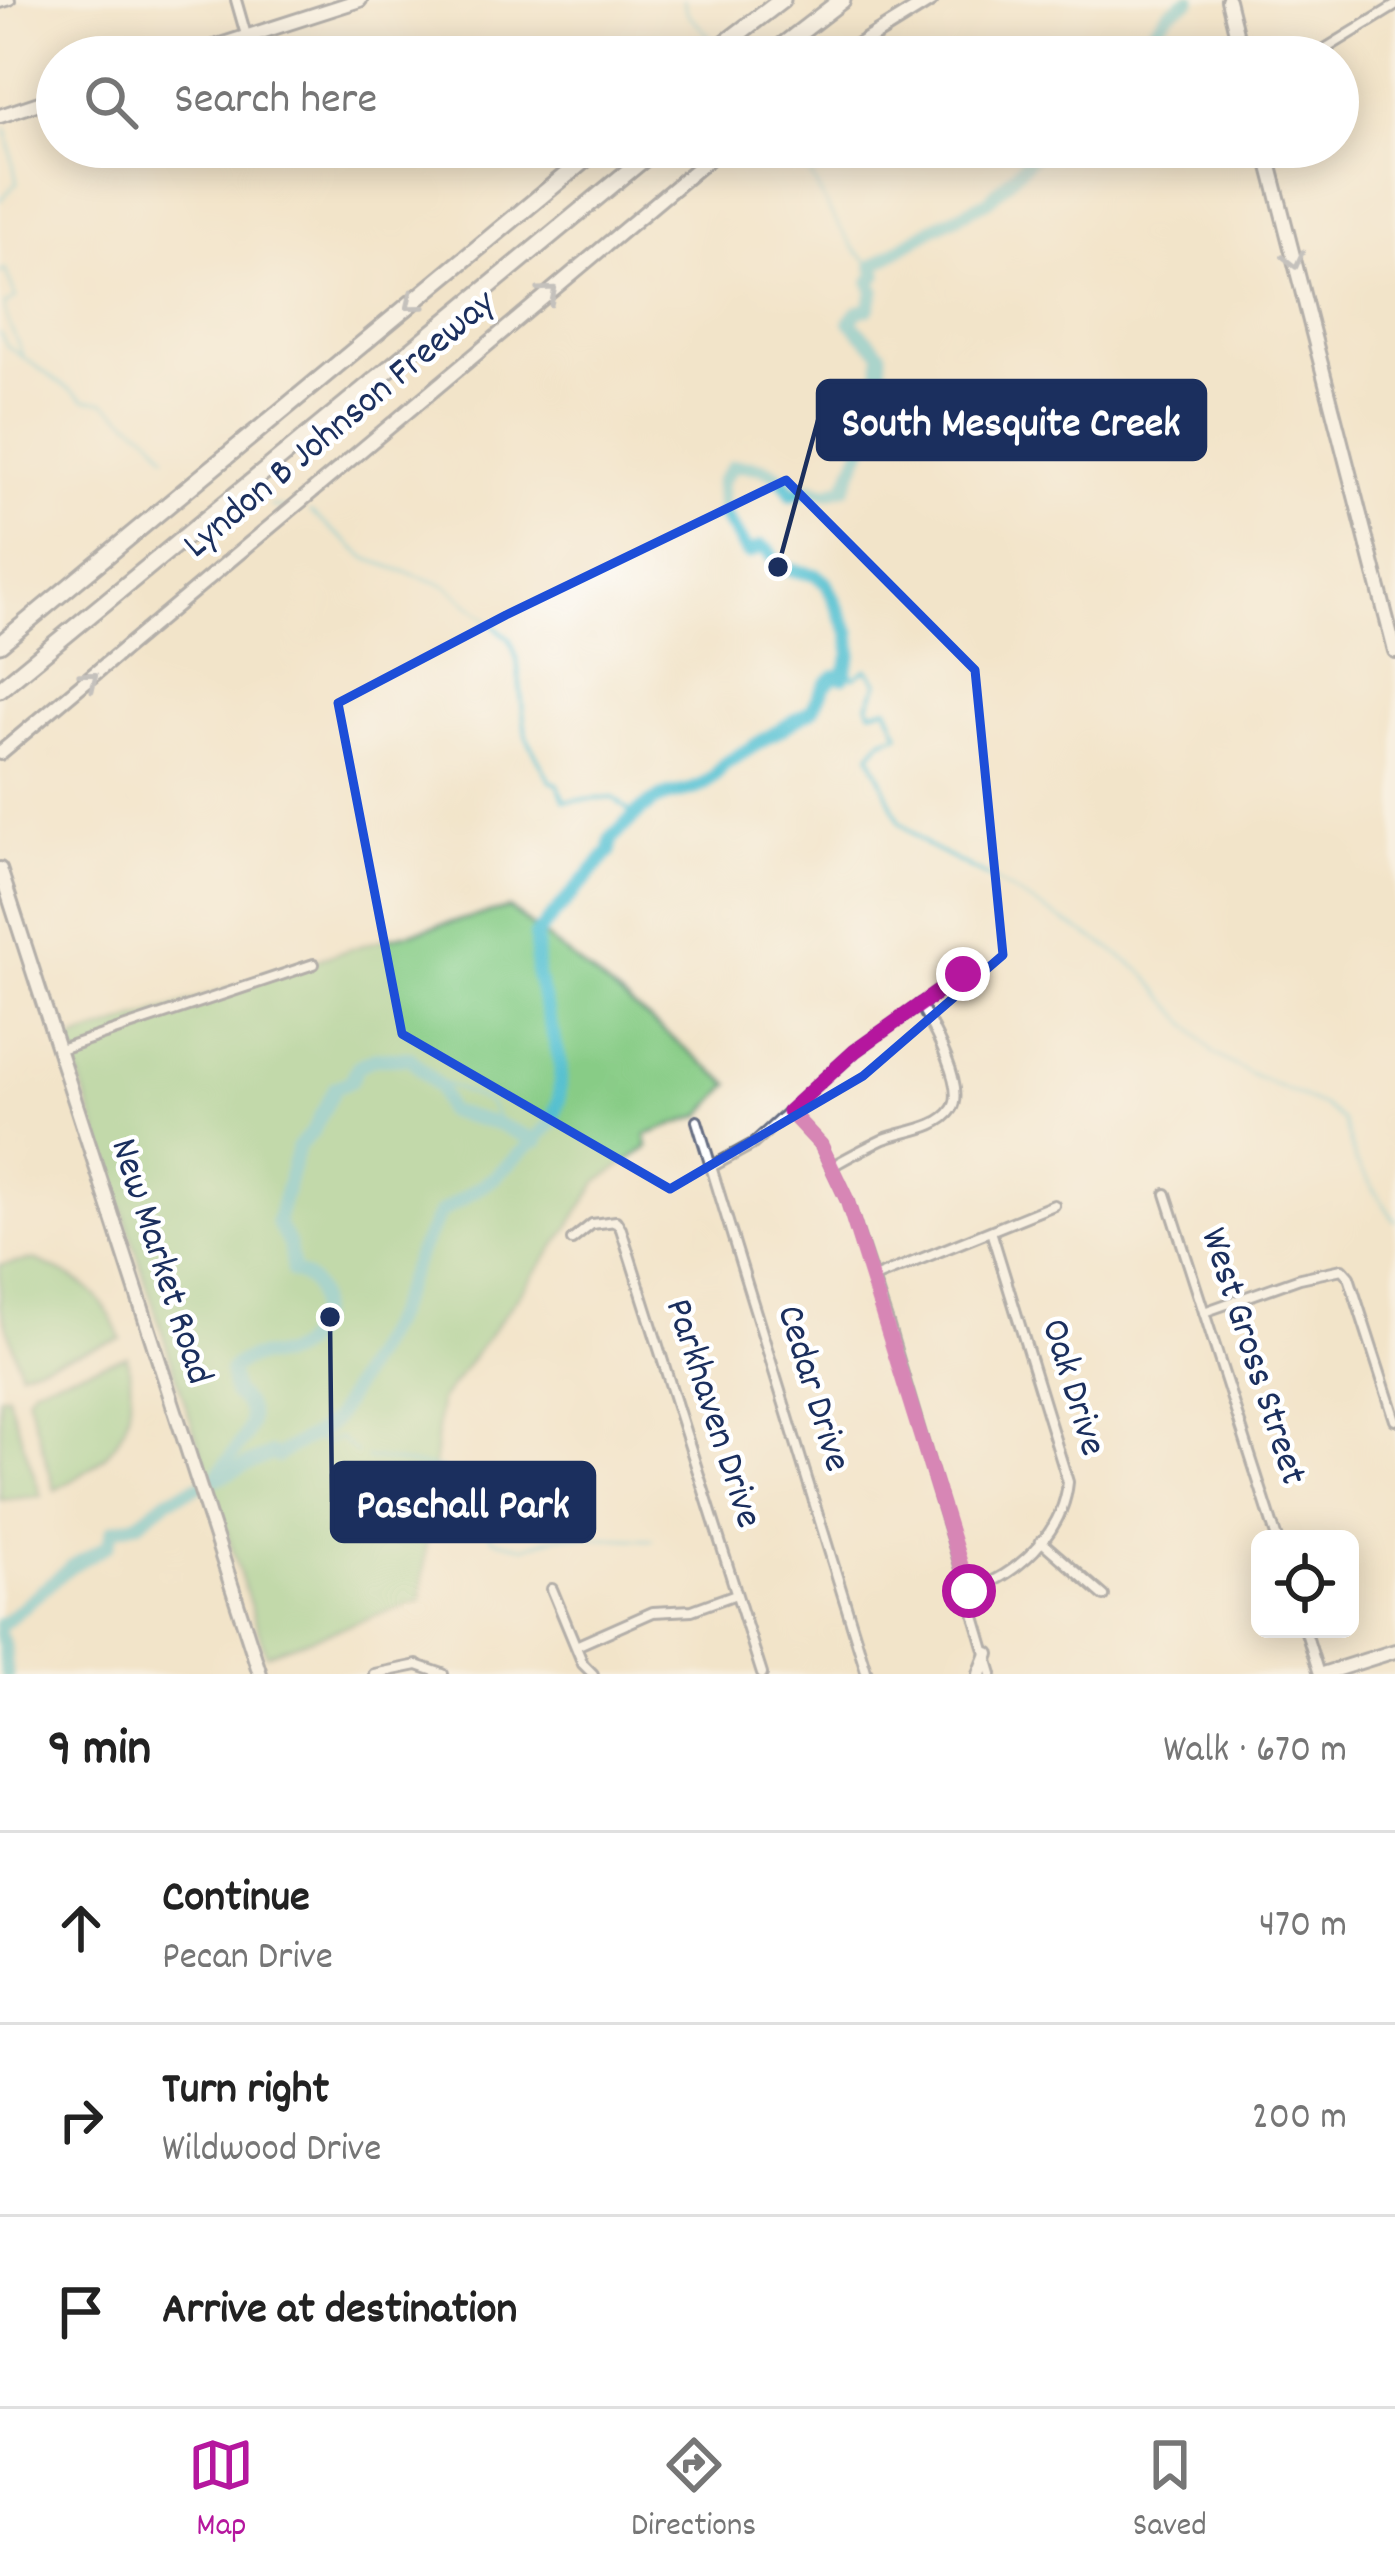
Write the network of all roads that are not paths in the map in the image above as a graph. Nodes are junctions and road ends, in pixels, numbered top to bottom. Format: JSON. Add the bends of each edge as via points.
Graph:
{"nodes":[{"id":1,"x":236,"y":0,"type":"edge"},
{"id":2,"x":360,"y":0,"type":"edge"},
{"id":3,"x":778,"y":0,"type":"edge"},
{"id":4,"x":931,"y":0,"type":"edge"},
{"id":5,"x":1228,"y":0,"type":"edge"},
{"id":6,"x":842,"y":2,"type":"edge"},
{"id":7,"x":1395,"y":6,"type":"edge"},
{"id":8,"x":246,"y":36,"type":"edge"},
{"id":9,"x":249,"y":36,"type":"edge"},
{"id":10,"x":733,"y":36,"type":"edge"},
{"id":11,"x":796,"y":36,"type":"edge"},
{"id":12,"x":873,"y":36,"type":"edge"},
{"id":13,"x":1237,"y":36,"type":"edge"},
{"id":14,"x":1346,"y":36,"type":"edge"},
{"id":15,"x":36,"y":104,"type":"edge"},
{"id":16,"x":0,"y":116,"type":"edge"},
{"id":17,"x":575,"y":168,"type":"edge"},
{"id":18,"x":633,"y":168,"type":"edge"},
{"id":19,"x":697,"y":168,"type":"edge"},
{"id":20,"x":1270,"y":168,"type":"edge"},
{"id":21,"x":0,"y":644,"type":"edge"},
{"id":22,"x":1395,"y":651,"type":"edge"},
{"id":23,"x":0,"y":689,"type":"edge"},
{"id":24,"x":0,"y":753,"type":"edge"},
{"id":25,"x":0,"y":869,"type":"edge"},
{"id":26,"x":314,"y":964,"type":"dead end"},
{"id":27,"x":963,"y":974,"type":"dead end"},
{"id":28,"x":920,"y":1004,"type":"junction"},
{"id":29,"x":58,"y":1049,"type":"junction"},
{"id":30,"x":789,"y":1111,"type":"junction"},
{"id":31,"x":697,"y":1121,"type":"dead end"},
{"id":32,"x":834,"y":1165,"type":"junction"},
{"id":33,"x":711,"y":1167,"type":"junction"},
{"id":34,"x":1166,"y":1194,"type":"dead end"},
{"id":35,"x":1054,"y":1205,"type":"dead end"},
{"id":36,"x":992,"y":1231,"type":"junction"},
{"id":37,"x":572,"y":1240,"type":"dead end"},
{"id":38,"x":874,"y":1278,"type":"junction"},
{"id":39,"x":1204,"y":1312,"type":"junction"},
{"id":40,"x":1395,"y":1420,"type":"edge"},
{"id":41,"x":1274,"y":1530,"type":"edge"},
{"id":42,"x":1041,"y":1541,"type":"junction"},
{"id":43,"x":552,"y":1589,"type":"dead end"},
{"id":44,"x":969,"y":1591,"type":"junction"},
{"id":45,"x":736,"y":1594,"type":"junction"},
{"id":46,"x":1104,"y":1596,"type":"dead end"},
{"id":47,"x":1308,"y":1638,"type":"edge"},
{"id":48,"x":576,"y":1646,"type":"junction"},
{"id":49,"x":1395,"y":1651,"type":"edge"},
{"id":50,"x":988,"y":1654,"type":"junction"},
{"id":51,"x":260,"y":1674,"type":"edge"},
{"id":52,"x":374,"y":1674,"type":"edge"},
{"id":53,"x":443,"y":1674,"type":"edge"},
{"id":54,"x":593,"y":1674,"type":"edge"},
{"id":55,"x":761,"y":1674,"type":"edge"},
{"id":56,"x":867,"y":1674,"type":"edge"},
{"id":57,"x":980,"y":1674,"type":"edge"},
{"id":58,"x":992,"y":1674,"type":"edge"},
{"id":59,"x":1320,"y":1674,"type":"edge"}],
"edges":[{"from":1,"to":8,"type":"street"},
{"from":2,"to":9,"type":"street"},
{"from":3,"to":10,"type":"highway"},
{"from":4,"to":12,"type":"street"},
{"from":5,"to":13,"type":"street"},
{"from":6,"to":11,"type":"highway"},
{"from":7,"to":14,"type":"street"},
{"from":15,"to":16,"type":"street"},
{"from":17,"to":21,"type":"highway","name":"Lyndon B Johnson Freeway","one_way":true},
{"from":18,"to":23,"type":"highway","name":"Lyndon B Johnson Freeway"},
{"from":24,"to":19,"type":"street","name":"Lyndon B Johnson Freeway","one_way":true},
{"from":20,"to":22,"type":"street","one_way":true},
{"from":25,"to":29,"type":"street","name":"New Market Road"},
{"from":26,"to":29,"type":"street"},
{"from":27,"to":28,"type":"street"},
{"from":28,"to":30,"type":"street"},
{"from":28,"to":32,"type":"street","via":[[943,1048],[952,1110]]},
{"from":29,"to":51,"type":"street","name":"New Market Road"},
{"from":30,"to":32,"type":"street"},
{"from":30,"to":33,"type":"street","via":[[754,1144]]},
{"from":31,"to":33,"type":"street","name":"Cedar Drive"},
{"from":32,"to":38,"type":"street"},
{"from":33,"to":56,"type":"street","name":"Cedar Drive"},
{"from":34,"to":39,"type":"street","name":"West Gross Street"},
{"from":35,"to":36,"type":"street"},
{"from":36,"to":38,"type":"street"},
{"from":36,"to":42,"type":"street","name":"Oak Drive","via":[[1068,1482]]},
{"from":37,"to":45,"type":"street","name":"Parkhaven Drive","via":[[604,1220],[621,1229]]},
{"from":38,"to":44,"type":"street"},
{"from":39,"to":40,"type":"street","via":[[1334,1268],[1349,1276]]},
{"from":39,"to":41,"type":"street","name":"West Gross Street"},
{"from":42,"to":44,"type":"street","name":"Oak Drive","via":[[995,1582]]},
{"from":42,"to":46,"type":"street"},
{"from":43,"to":48,"type":"street"},
{"from":44,"to":50,"type":"street"},
{"from":45,"to":48,"type":"street","via":[[692,1610],[653,1612]]},
{"from":45,"to":55,"type":"street","name":"Parkhaven Drive"},
{"from":47,"to":59,"type":"street"},
{"from":48,"to":54,"type":"street"},
{"from":49,"to":59,"type":"street"},
{"from":50,"to":57,"type":"street"},
{"from":50,"to":58,"type":"street"},
{"from":52,"to":53,"type":"street","via":[[417,1665]]}]}
